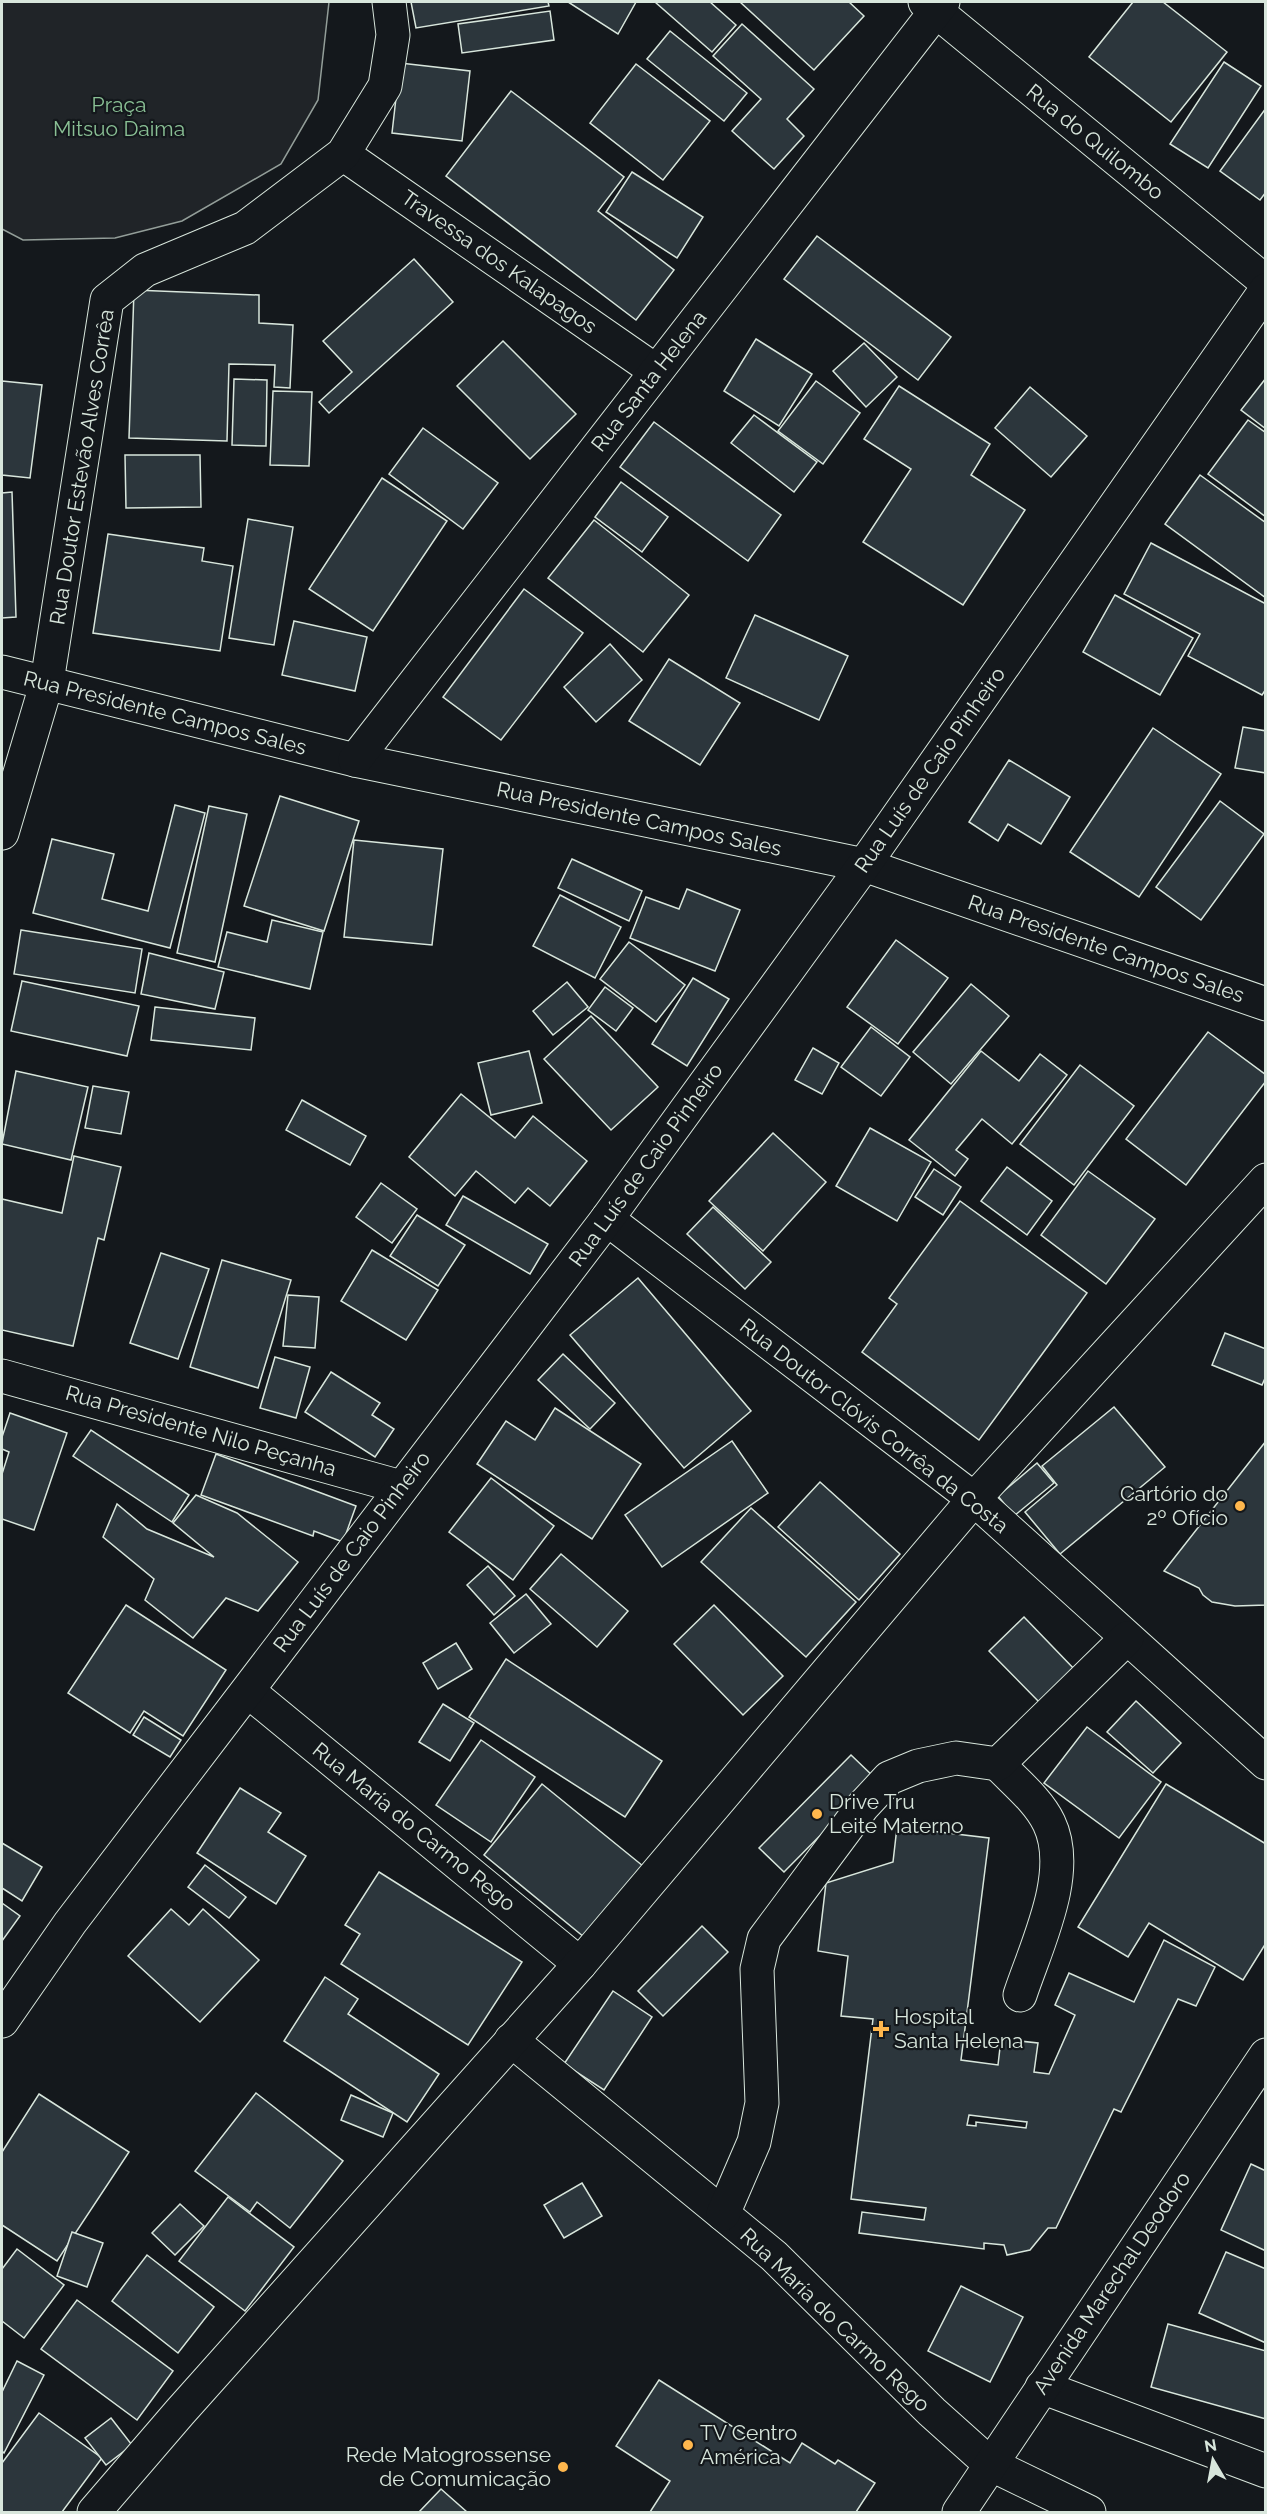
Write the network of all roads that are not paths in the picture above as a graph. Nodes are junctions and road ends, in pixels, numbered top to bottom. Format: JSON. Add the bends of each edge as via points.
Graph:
{"nodes":[{"id":1,"x":389,"y":2,"type":"edge"},
{"id":2,"x":935,"y":5,"type":"edge"},
{"id":3,"x":342,"y":153,"type":"junction"},
{"id":4,"x":1266,"y":282,"type":"edge"},
{"id":5,"x":1266,"y":290,"type":"edge"},
{"id":6,"x":656,"y":371,"type":"junction"},
{"id":7,"x":2,"y":672,"type":"edge"},
{"id":8,"x":47,"y":682,"type":"junction"},
{"id":9,"x":356,"y":760,"type":"junction"},
{"id":10,"x":2,"y":833,"type":"edge"},
{"id":11,"x":864,"y":865,"type":"junction"},
{"id":12,"x":1266,"y":1004,"type":"edge"},
{"id":13,"x":1266,"y":1180,"type":"edge"},
{"id":14,"x":607,"y":1220,"type":"junction"},
{"id":15,"x":2,"y":1376,"type":"edge"},
{"id":16,"x":401,"y":1487,"type":"junction"},
{"id":17,"x":974,"y":1499,"type":"junction"},
{"id":18,"x":1127,"y":1638,"type":"junction"},
{"id":19,"x":248,"y":1691,"type":"junction"},
{"id":20,"x":1266,"y":1763,"type":"edge"},
{"id":21,"x":998,"y":1764,"type":"junction"},
{"id":22,"x":580,"y":1964,"type":"junction"},
{"id":23,"x":1020,"y":1995,"type":"dead end"},
{"id":24,"x":2,"y":2021,"type":"edge"},
{"id":25,"x":511,"y":2040,"type":"junction"},
{"id":26,"x":1266,"y":2055,"type":"edge"},
{"id":27,"x":723,"y":2214,"type":"junction"},
{"id":28,"x":1042,"y":2387,"type":"junction"},
{"id":29,"x":990,"y":2464,"type":"junction"},
{"id":30,"x":1266,"y":2471,"type":"edge"},
{"id":31,"x":94,"y":2512,"type":"edge"},
{"id":32,"x":959,"y":2512,"type":"edge"},
{"id":33,"x":1089,"y":2512,"type":"edge"}],
"edges":[{"from":1,"to":3,"type":"street","name":"Rua Doutor Estevão Alves Corrêa","via":[[393,35],[385,86]]},
{"from":2,"to":4,"type":"street","name":"Rua do Quilombo"},
{"from":2,"to":6,"type":"street","name":"Rua Santa Helena"},
{"from":3,"to":6,"type":"street","name":"Travessa dos Kalapagos"},
{"from":3,"to":8,"type":"street","name":"Rua Doutor Estevão Alves Corrêa","via":[[245,228],[145,270],[107,300]]},
{"from":5,"to":11,"type":"street","name":"Rua Luís de Caio Pinheiro"},
{"from":6,"to":9,"type":"street","name":"Rua Santa Helena"},
{"from":7,"to":8,"type":"street","name":"Rua Presidente Campos Sales"},
{"from":8,"to":9,"type":"street","name":"Rua Presidente Campos Sales"},
{"from":8,"to":10,"type":"street","name":"Rua Doutor Estevão Alves Corrêa"},
{"from":9,"to":11,"type":"street","name":"Rua Presidente Campos Sales"},
{"from":11,"to":12,"type":"street","name":"Rua Presidente Campos Sales"},
{"from":11,"to":14,"type":"street","name":"Rua Luís de Caio Pinheiro"},
{"from":13,"to":17,"type":"street"},
{"from":14,"to":16,"type":"street","name":"Rua Luís de Caio Pinheiro"},
{"from":14,"to":17,"type":"street","name":"Rua Doutor Clóvis Corrêa da Costa"},
{"from":15,"to":16,"type":"street","name":"Rua Presidente Nilo Peçanha"},
{"from":16,"to":19,"type":"street","name":"Rua Luís de Caio Pinheiro"},
{"from":17,"to":18,"type":"street","name":"Rua Doutor Clóvis Corrêa da Costa"},
{"from":17,"to":22,"type":"street"},
{"from":18,"to":20,"type":"street","name":"Rua Doutor Clóvis Corrêa da Costa"},
{"from":18,"to":21,"type":"street"},
{"from":19,"to":22,"type":"street","name":"Rua María do Carmo Rego"},
{"from":19,"to":24,"type":"street","name":"Rua Luís de Caio Pinheiro","via":[[70,1923]]},
{"from":21,"to":23,"type":"street","via":[[1037,1805],[1049,1822],[1057,1845],[1054,1895]]},
{"from":21,"to":27,"type":"street","via":[[956,1758],[889,1778],[863,1806],[764,1939],[757,1969],[762,2103],[754,2142]]},
{"from":22,"to":25,"type":"street"},
{"from":25,"to":27,"type":"street","name":"Rua María do Carmo Rego"},
{"from":25,"to":31,"type":"street"},
{"from":26,"to":28,"type":"street","name":"Avenida Marechal Deodoro"},
{"from":27,"to":29,"type":"street","name":"Rua María do Carmo Rego","via":[[774,2256]]},
{"from":28,"to":29,"type":"street","name":"Avenida Marechal Deodoro"},
{"from":28,"to":30,"type":"street"},
{"from":29,"to":32,"type":"street","name":"Avenida Marechal Deodoro"},
{"from":29,"to":33,"type":"street","name":"Rua María do Carmo Rego"}]}
